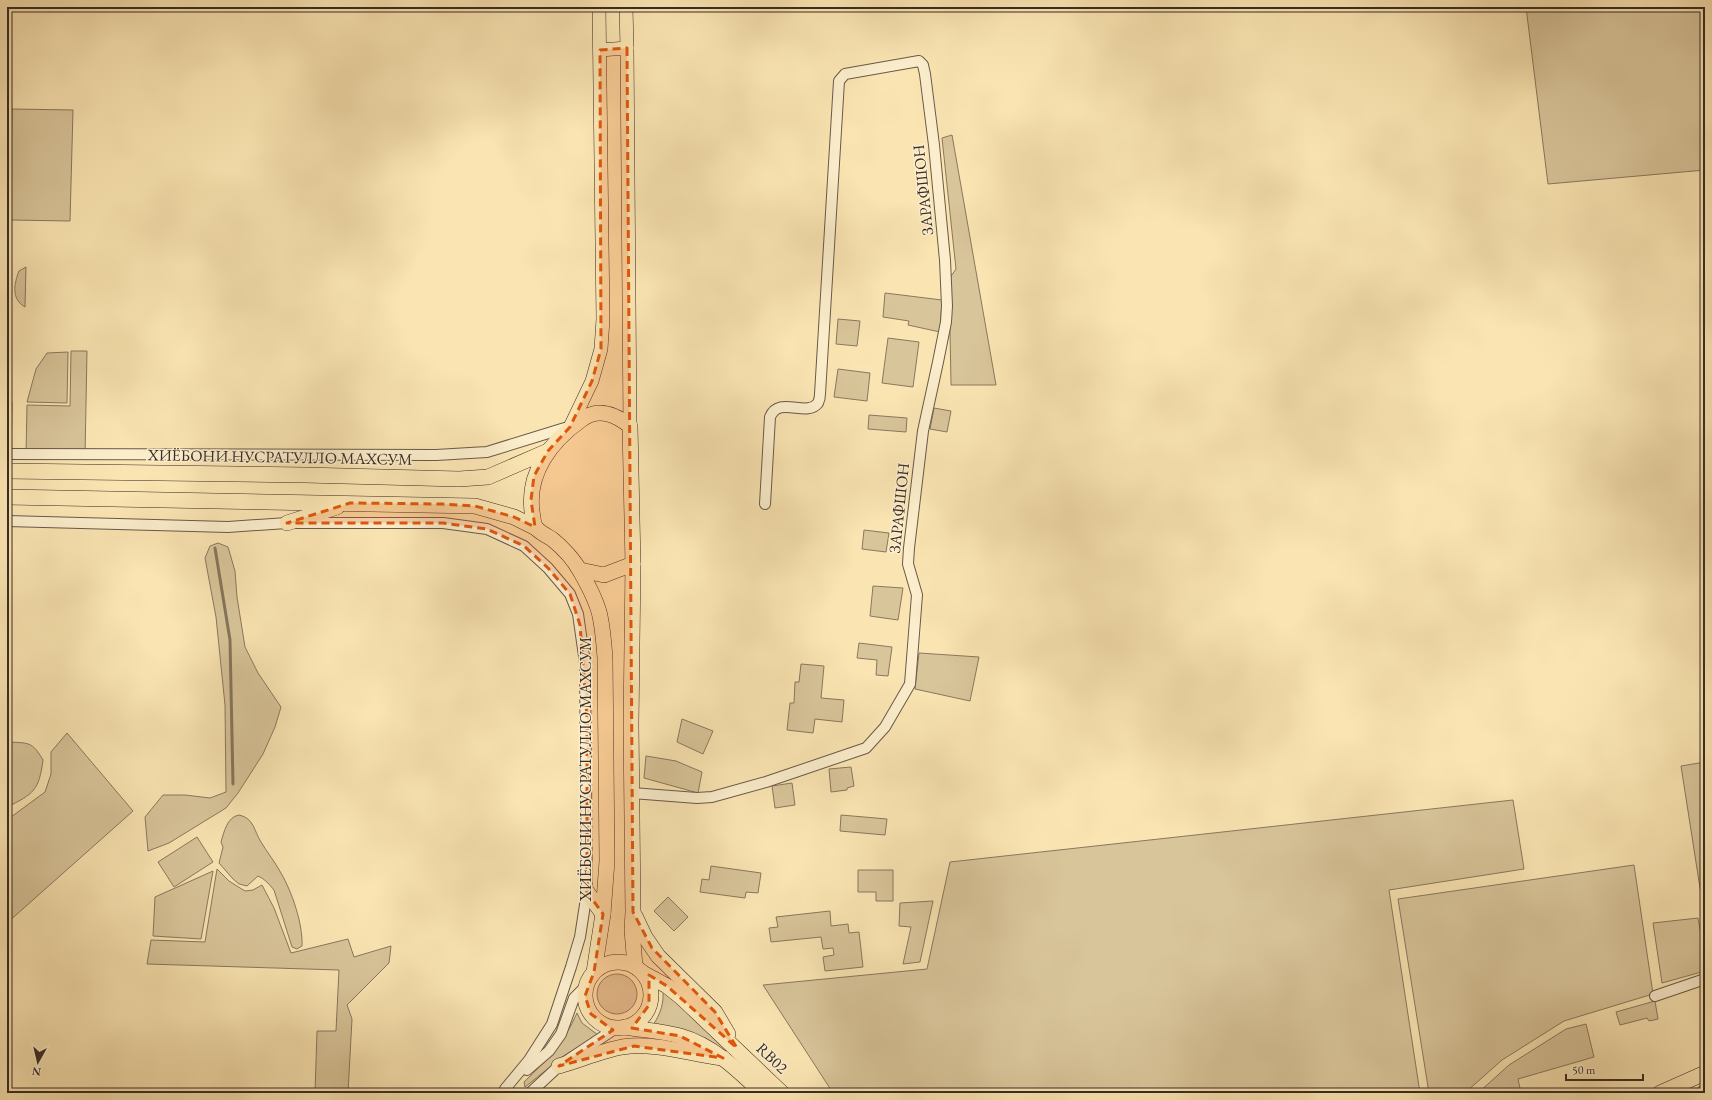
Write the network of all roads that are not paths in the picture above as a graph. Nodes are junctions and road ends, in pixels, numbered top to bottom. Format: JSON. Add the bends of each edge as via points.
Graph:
{"nodes":[{"id":1,"x":599,"y":7,"type":"edge"},
{"id":2,"x":626,"y":7,"type":"edge"},
{"id":3,"x":627,"y":48,"type":"junction"},
{"id":4,"x":600,"y":50,"type":"junction"},
{"id":5,"x":630,"y":426,"type":"junction"},
{"id":6,"x":570,"y":427,"type":"junction"},
{"id":7,"x":548,"y":452,"type":"junction"},
{"id":8,"x":7,"y":454,"type":"edge"},
{"id":9,"x":7,"y":471,"type":"edge"},
{"id":10,"x":7,"y":497,"type":"edge"},
{"id":11,"x":350,"y":503,"type":"junction"},
{"id":12,"x":765,"y":504,"type":"dead end"},
{"id":13,"x":7,"y":521,"type":"edge"},
{"id":14,"x":287,"y":523,"type":"junction"},
{"id":15,"x":536,"y":528,"type":"junction"},
{"id":16,"x":633,"y":564,"type":"junction"},
{"id":17,"x":580,"y":570,"type":"junction"},
{"id":18,"x":632,"y":793,"type":"junction"},
{"id":19,"x":587,"y":892,"type":"junction"},
{"id":20,"x":633,"y":912,"type":"junction"},
{"id":21,"x":603,"y":914,"type":"junction"},
{"id":22,"x":639,"y":970,"type":"junction"},
{"id":23,"x":594,"y":972,"type":"junction"},
{"id":24,"x":1705,"y":979,"type":"edge"},
{"id":25,"x":585,"y":987,"type":"junction"},
{"id":26,"x":1656,"y":996,"type":"dead end"},
{"id":27,"x":620,"y":1028,"type":"junction"},
{"id":28,"x":737,"y":1048,"type":"junction"},
{"id":29,"x":723,"y":1058,"type":"junction"},
{"id":30,"x":559,"y":1066,"type":"junction"},
{"id":31,"x":1705,"y":1073,"type":"edge"},
{"id":32,"x":502,"y":1091,"type":"edge"},
{"id":33,"x":530,"y":1093,"type":"edge"},
{"id":34,"x":762,"y":1093,"type":"edge"},
{"id":35,"x":782,"y":1093,"type":"edge"},
{"id":36,"x":1660,"y":1093,"type":"edge"}],
"edges":[{"from":1,"to":4,"type":"main road"},
{"from":2,"to":3,"type":"main road"},
{"from":3,"to":4,"type":"main road"},
{"from":3,"to":5,"type":"main road"},
{"from":4,"to":6,"type":"main road","via":[[603,319],[601,349],[592,381]]},
{"from":5,"to":6,"type":"highway","via":[[613,415],[599,413],[586,416]]},
{"from":5,"to":16,"type":"highway"},
{"from":6,"to":7,"type":"highway"},
{"from":6,"to":8,"type":"street","via":[[487,452],[436,455]]},
{"from":7,"to":9,"type":"highway","name":"ХИЁБОНИ НУСРАТУЛЛО МАХСУМ","via":[[488,477],[459,479]]},
{"from":7,"to":15,"type":"highway","via":[[534,476],[530,500]]},
{"from":10,"to":11,"type":"highway"},
{"from":11,"to":14,"type":"highway"},
{"from":11,"to":15,"type":"highway","via":[[475,506],[514,517]]},
{"from":12,"to":18,"type":"street","name":"ЗАРАФШОН","via":[[770,417],[773,411],[780,407],[811,408],[818,403],[820,394],[839,81],[845,74],[919,61],[923,65],[934,145],[947,306],[946,322],[922,431],[909,548],[908,564],[917,595],[910,684],[885,727],[866,748],[766,782],[712,797]]},
{"from":13,"to":14,"type":"street","via":[[228,527]]},
{"from":14,"to":19,"type":"street","via":[[443,523],[487,529],[524,546],[548,568],[570,594],[578,614],[585,663]]},
{"from":15,"to":17,"type":"highway","name":"ХИЁБОНИ НУСРАТУЛЛО МАХСУМ","via":[[553,540]]},
{"from":16,"to":17,"type":"highway","via":[[604,575]]},
{"from":16,"to":18,"type":"highway"},
{"from":17,"to":21,"type":"highway","name":"ХИЁБОНИ НУСРАТУЛЛО МАХСУМ","via":[[600,614],[605,658],[607,861]]},
{"from":18,"to":20,"type":"highway"},
{"from":19,"to":21,"type":"highway"},
{"from":19,"to":32,"type":"street","via":[[580,937],[552,1024],[529,1060]]},
{"from":20,"to":22,"type":"highway","via":[[632,930]]},
{"from":20,"to":28,"type":"highway","via":[[652,948],[715,1012]]},
{"from":21,"to":23,"type":"highway","name":"ХИЁБОНИ НУСРАТУЛЛО МАХСУМ"},
{"from":22,"to":23,"type":"highway","via":[[618,962],[609,963]]},
{"from":22,"to":27,"type":"highway","via":[[650,988],[649,1005],[640,1019]]},
{"from":22,"to":28,"type":"highway","via":[[667,986]]},
{"from":23,"to":25,"type":"highway"},
{"from":24,"to":26,"type":"street"},
{"from":25,"to":27,"type":"highway","via":[[586,1006],[591,1014],[606,1026]]},
{"from":25,"to":32,"type":"street","via":[[574,998],[561,1034],[549,1051]]},
{"from":27,"to":29,"type":"highway","name":"RB02","via":[[680,1036]]},
{"from":27,"to":30,"type":"street"},
{"from":28,"to":35,"type":"highway","name":"RB02"},
{"from":29,"to":30,"type":"highway","via":[[634,1046],[621,1047]]},
{"from":29,"to":34,"type":"highway","name":"RB02"},
{"from":30,"to":33,"type":"street"},
{"from":31,"to":36,"type":"highway"}]}
